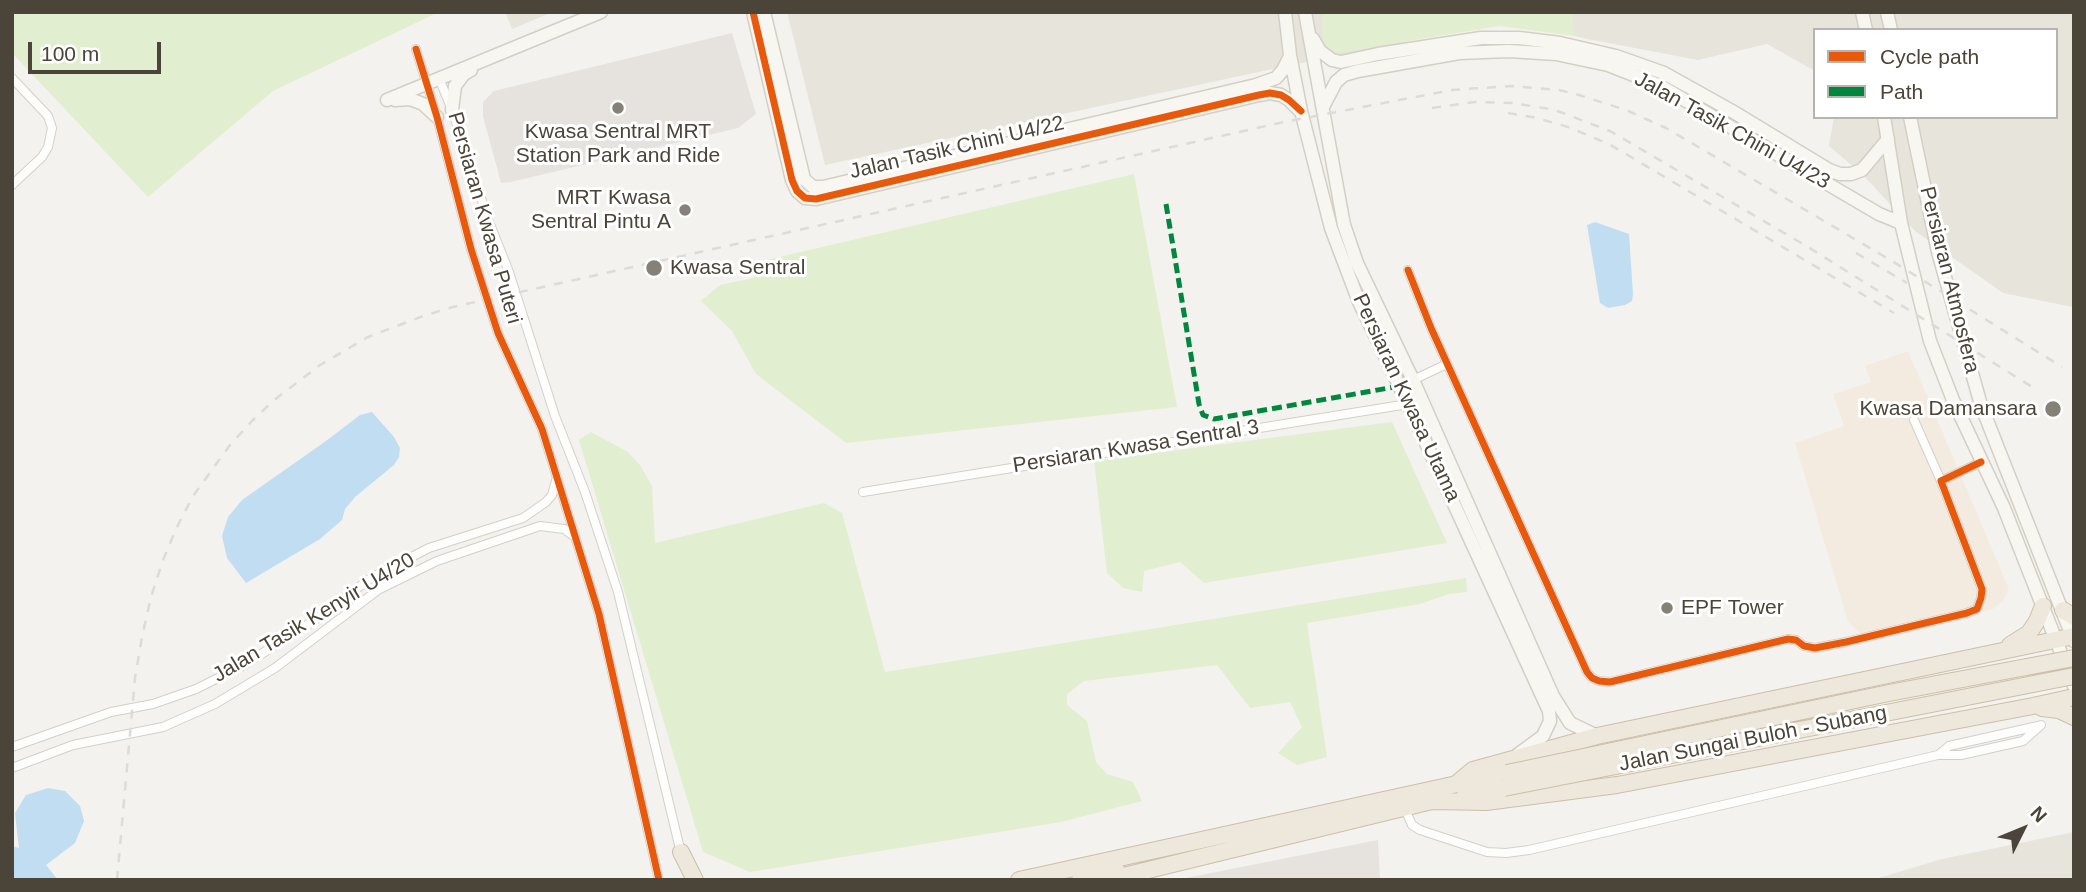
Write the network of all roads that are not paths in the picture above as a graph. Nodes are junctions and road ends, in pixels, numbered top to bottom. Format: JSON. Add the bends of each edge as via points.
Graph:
{"nodes":[{"id":1,"x":601,"y":12,"type":"edge"},
{"id":2,"x":753,"y":12,"type":"edge"},
{"id":3,"x":764,"y":12,"type":"edge"},
{"id":4,"x":1285,"y":12,"type":"edge"},
{"id":5,"x":1305,"y":12,"type":"edge"},
{"id":6,"x":1308,"y":30,"type":"junction"},
{"id":7,"x":416,"y":49,"type":"dead end"},
{"id":8,"x":495,"y":55,"type":"junction"},
{"id":9,"x":1290,"y":55,"type":"junction"},
{"id":10,"x":12,"y":78,"type":"edge"},
{"id":11,"x":439,"y":78,"type":"junction"},
{"id":12,"x":426,"y":84,"type":"junction"},
{"id":13,"x":1323,"y":105,"type":"junction"},
{"id":14,"x":452,"y":110,"type":"junction"},
{"id":15,"x":1301,"y":111,"type":"junction"},
{"id":16,"x":437,"y":117,"type":"junction"},
{"id":17,"x":1884,"y":119,"type":"edge"},
{"id":18,"x":1910,"y":119,"type":"edge"},
{"id":19,"x":1888,"y":139,"type":"junction"},
{"id":20,"x":12,"y":185,"type":"edge"},
{"id":21,"x":813,"y":187,"type":"junction"},
{"id":22,"x":805,"y":198,"type":"junction"},
{"id":23,"x":1901,"y":223,"type":"junction"},
{"id":24,"x":1408,"y":270,"type":"dead end"},
{"id":25,"x":1447,"y":364,"type":"junction"},
{"id":26,"x":1413,"y":380,"type":"junction"},
{"id":27,"x":1400,"y":386,"type":"junction"},
{"id":28,"x":1408,"y":404,"type":"junction"},
{"id":29,"x":1913,"y":420,"type":"dead end"},
{"id":30,"x":1981,"y":462,"type":"junction"},
{"id":31,"x":557,"y":476,"type":"junction"},
{"id":32,"x":1941,"y":481,"type":"junction"},
{"id":33,"x":863,"y":492,"type":"dead end"},
{"id":34,"x":575,"y":537,"type":"junction"},
{"id":35,"x":2043,"y":606,"type":"junction"},
{"id":36,"x":2068,"y":613,"type":"edge"},
{"id":37,"x":2069,"y":638,"type":"edge"},
{"id":38,"x":2020,"y":648,"type":"junction"},
{"id":39,"x":1996,"y":653,"type":"junction"},
{"id":40,"x":2074,"y":658,"type":"edge"},
{"id":41,"x":2074,"y":676,"type":"edge"},
{"id":42,"x":2074,"y":685,"type":"edge"},
{"id":43,"x":2074,"y":696,"type":"edge"},
{"id":44,"x":2033,"y":706,"type":"junction"},
{"id":45,"x":2013,"y":710,"type":"junction"},
{"id":46,"x":2074,"y":717,"type":"edge"},
{"id":47,"x":1597,"y":736,"type":"junction"},
{"id":48,"x":12,"y":747,"type":"edge"},
{"id":49,"x":1938,"y":755,"type":"junction"},
{"id":50,"x":1514,"y":758,"type":"junction"},
{"id":51,"x":12,"y":768,"type":"edge"},
{"id":52,"x":1506,"y":780,"type":"junction"},
{"id":53,"x":1456,"y":784,"type":"junction"},
{"id":54,"x":1432,"y":801,"type":"junction"},
{"id":55,"x":1404,"y":807,"type":"junction"},
{"id":56,"x":681,"y":852,"type":"joint"},
{"id":57,"x":1140,"y":871,"type":"junction"},
{"id":58,"x":659,"y":880,"type":"edge"},
{"id":59,"x":692,"y":880,"type":"edge"},
{"id":60,"x":1019,"y":880,"type":"edge"},
{"id":61,"x":1080,"y":880,"type":"edge"},
{"id":62,"x":1107,"y":880,"type":"edge"}],
"edges":[{"from":1,"to":8,"type":"street"},
{"from":2,"to":22,"type":"street","via":[[792,180]]},
{"from":3,"to":21,"type":"street","via":[[804,179]]},
{"from":4,"to":9,"type":"street","name":"Persiaran Kwasa Utama"},
{"from":5,"to":6,"type":"street","name":"Persiaran Kwasa Utama"},
{"from":6,"to":13,"type":"street","name":"Persiaran Kwasa Utama"},
{"from":6,"to":19,"type":"street","name":"Jalan Tasik Chini U4/23","via":[[1320,51],[1332,61],[1342,62],[1481,38],[1560,43],[1616,56],[1664,74],[1840,174],[1861,170]]},
{"from":7,"to":12,"type":"street","name":"Persiaran Kwasa Puteri"},
{"from":8,"to":11,"type":"street"},
{"from":8,"to":14,"type":"street","via":[[464,74],[455,86]]},
{"from":9,"to":15,"type":"street","name":"Persiaran Kwasa Utama"},
{"from":9,"to":21,"type":"street","name":"Jalan Tasik Chini U4/22","via":[[1276,78],[1256,85]]},
{"from":10,"to":20,"type":"street","via":[[48,116],[52,128],[42,157]]},
{"from":11,"to":12,"type":"street"},
{"from":11,"to":14,"type":"street","name":"Persiaran Kwasa Puteri"},
{"from":12,"to":16,"type":"street","name":"Persiaran Kwasa Puteri"},
{"from":12,"to":16,"type":"street","via":[[387,100],[410,99],[424,104]]},
{"from":13,"to":23,"type":"street","name":"Jalan Tasik Chini U4/23","via":[[1336,82],[1357,71],[1459,53],[1556,54],[1608,65],[1659,85]]},
{"from":13,"to":26,"type":"street","name":"Persiaran Kwasa Utama","via":[[1352,250]]},
{"from":14,"to":56,"type":"street","name":"Persiaran Kwasa Puteri","via":[[618,592]]},
{"from":15,"to":22,"type":"street","name":"Jalan Tasik Chini U4/22","via":[[1270,93]]},
{"from":15,"to":27,"type":"street","name":"Persiaran Kwasa Utama","via":[[1331,228],[1359,302]]},
{"from":16,"to":31,"type":"street","name":"Persiaran Kwasa Puteri","via":[[498,333]]},
{"from":17,"to":19,"type":"street","name":"Persiaran Atmosfera"},
{"from":18,"to":36,"type":"street","name":"Persiaran Atmosfera","via":[[1938,252],[1981,405]]},
{"from":19,"to":23,"type":"street","name":"Persiaran Atmosfera"},
{"from":21,"to":22,"type":"street"},
{"from":23,"to":30,"type":"street","name":"Persiaran Atmosfera","via":[[1930,341]]},
{"from":24,"to":25,"type":"street"},
{"from":25,"to":26,"type":"street"},
{"from":25,"to":32,"type":"street","via":[[1587,672],[1599,681],[1788,639],[1815,648],[1977,609],[1982,589]]},
{"from":26,"to":27,"type":"street"},
{"from":26,"to":47,"type":"street","name":"Persiaran Kwasa Utama","via":[[1553,696],[1570,723]]},
{"from":27,"to":28,"type":"street","name":"Persiaran Kwasa Utama"},
{"from":28,"to":33,"type":"street","name":"Persiaran Kwasa Sentral 3"},
{"from":28,"to":50,"type":"street","name":"Persiaran Kwasa Utama","via":[[1549,710],[1543,736]]},
{"from":29,"to":32,"type":"street"},
{"from":30,"to":32,"type":"street"},
{"from":30,"to":35,"type":"street","name":"Persiaran Atmosfera"},
{"from":31,"to":34,"type":"street","name":"Persiaran Kwasa Puteri"},
{"from":31,"to":48,"type":"street","name":"Jalan Tasik Kenyir U4/20","via":[[552,495],[523,518],[429,548],[371,578],[315,620],[196,689],[111,712]]},
{"from":34,"to":51,"type":"street","name":"Jalan Tasik Kenyir U4/20","via":[[564,529],[540,526],[437,561],[378,590],[275,668],[215,704],[163,727],[73,745]]},
{"from":34,"to":58,"type":"street","name":"Persiaran Kwasa Puteri","via":[[601,626]]},
{"from":35,"to":37,"type":"street","name":"Persiaran Atmosfera"},
{"from":35,"to":39,"type":"highway","via":[[2029,633]]},
{"from":36,"to":37,"type":"street","name":"Persiaran Atmosfera"},
{"from":37,"to":38,"type":"highway","name":"Jalan Sungai Buloh - Subang"},
{"from":37,"to":42,"type":"street","name":"Persiaran Atmosfera"},
{"from":38,"to":39,"type":"highway","name":"Jalan Sungai Buloh - Subang"},
{"from":38,"to":45,"type":"highway","via":[[2033,659],[2038,680],[2035,690]]},
{"from":39,"to":47,"type":"highway","name":"Jalan Sungai Buloh - Subang"},
{"from":40,"to":52,"type":"highway","name":"Jalan Sungai Buloh - Subang","bridge":true,"via":[[1889,694]]},
{"from":41,"to":52,"type":"highway","name":"Jalan Sungai Buloh - Subang","bridge":true},
{"from":43,"to":44,"type":"highway","name":"Jalan Sungai Buloh - Subang"},
{"from":44,"to":45,"type":"highway","name":"Jalan Sungai Buloh - Subang"},
{"from":44,"to":46,"type":"highway","name":"Jalan Sungai Buloh - Subang"},
{"from":45,"to":54,"type":"highway","name":"Jalan Sungai Buloh - Subang","via":[[1617,785],[1486,802]]},
{"from":47,"to":50,"type":"highway","name":"Jalan Sungai Buloh - Subang"},
{"from":49,"to":49,"type":"street","via":[[1961,755],[2023,741],[2041,725],[1949,746]]},
{"from":49,"to":55,"type":"street","via":[[1506,853],[1487,852],[1420,830],[1412,825]]},
{"from":50,"to":53,"type":"highway","name":"Jalan Sungai Buloh - Subang","via":[[1473,770]]},
{"from":52,"to":53,"type":"highway","name":"Jalan Sungai Buloh - Subang"},
{"from":52,"to":54,"type":"highway","name":"Jalan Sungai Buloh - Subang"},
{"from":53,"to":60,"type":"highway","name":"Jalan Sungai Buloh - Subang"},
{"from":54,"to":55,"type":"highway","name":"Jalan Sungai Buloh - Subang"},
{"from":55,"to":57,"type":"highway","name":"Jalan Sungai Buloh - Subang"},
{"from":56,"to":59,"type":"highway"},
{"from":57,"to":61,"type":"highway","via":[[1126,869]]},
{"from":57,"to":62,"type":"highway","name":"Jalan Sungai Buloh - Subang"}]}
